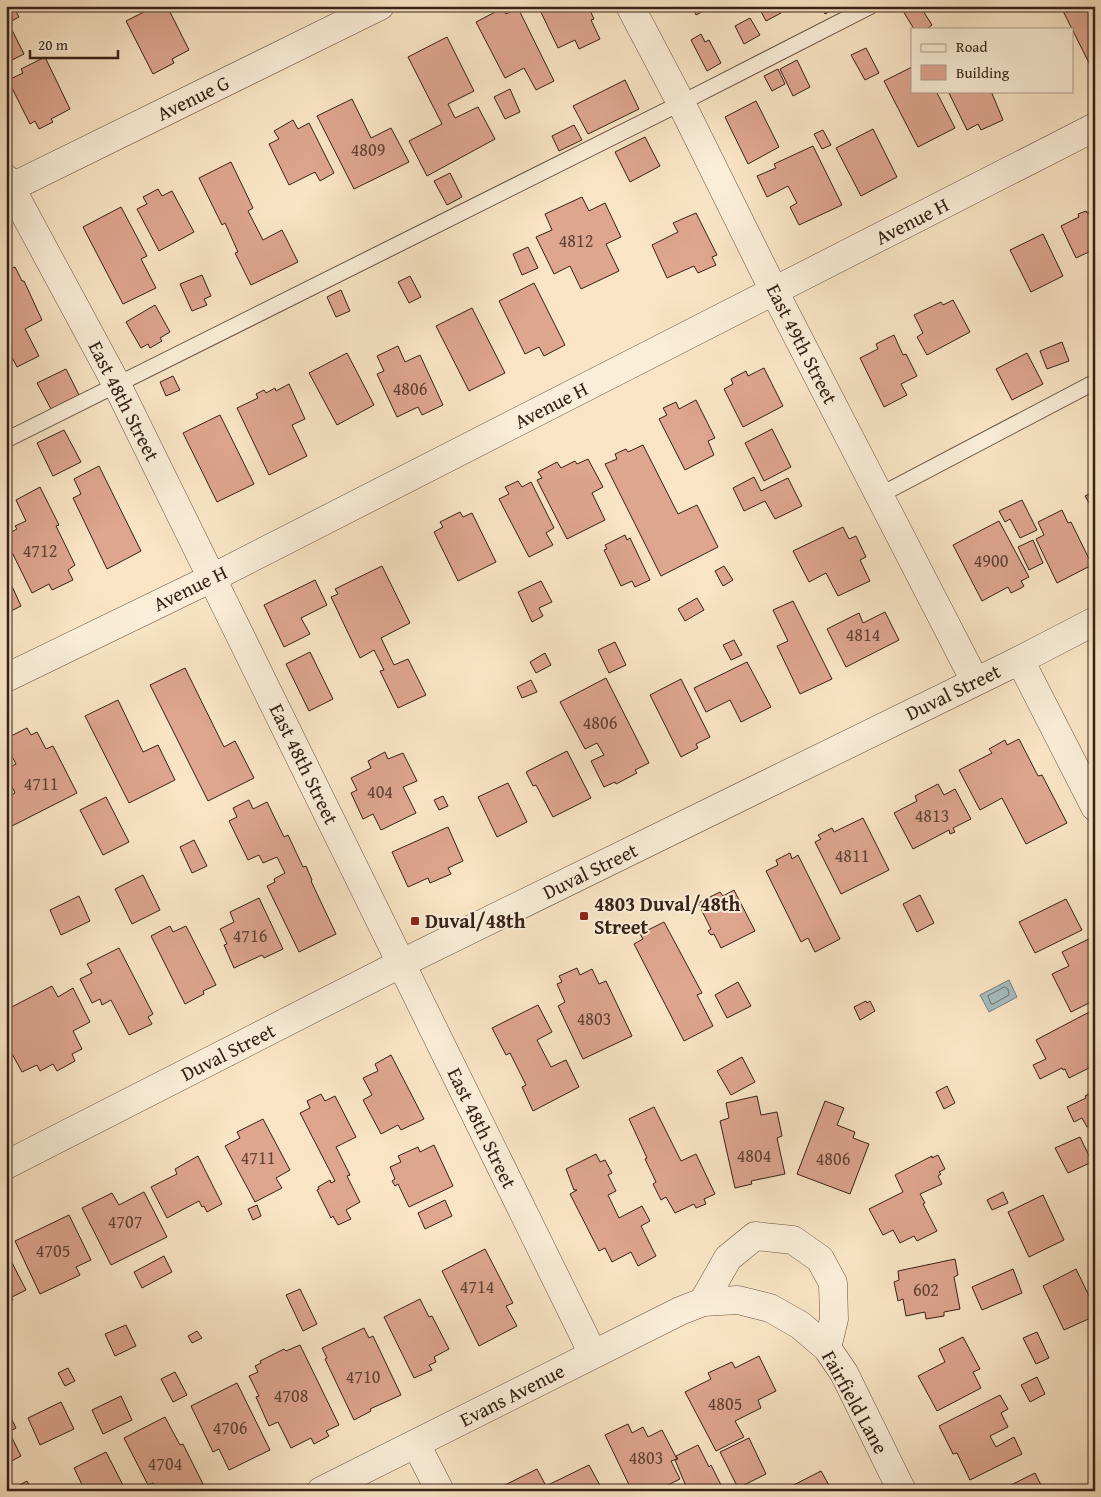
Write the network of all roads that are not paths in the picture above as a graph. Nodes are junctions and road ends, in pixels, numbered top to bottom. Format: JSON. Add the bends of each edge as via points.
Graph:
{"nodes":[{"id":1,"x":380,"y":6,"type":"edge"},
{"id":2,"x":630,"y":6,"type":"edge"},
{"id":3,"x":871,"y":6,"type":"edge"},
{"id":4,"x":681,"y":103,"type":"junction"},
{"id":5,"x":1095,"y":127,"type":"edge"},
{"id":6,"x":8,"y":185,"type":"edge"},
{"id":7,"x":774,"y":291,"type":"junction"},
{"id":8,"x":1095,"y":382,"type":"edge"},
{"id":9,"x":117,"y":385,"type":"junction"},
{"id":10,"x":6,"y":440,"type":"edge"},
{"id":11,"x":880,"y":495,"type":"junction"},
{"id":12,"x":212,"y":578,"type":"junction"},
{"id":13,"x":1095,"y":621,"type":"edge"},
{"id":14,"x":1020,"y":660,"type":"junction"},
{"id":15,"x":6,"y":678,"type":"edge"},
{"id":16,"x":975,"y":681,"type":"junction"},
{"id":17,"x":1095,"y":807,"type":"edge"},
{"id":18,"x":402,"y":963,"type":"junction"},
{"id":19,"x":6,"y":1165,"type":"edge"},
{"id":20,"x":703,"y":1302,"type":"junction"},
{"id":21,"x":770,"y":1308,"type":"joint"},
{"id":22,"x":827,"y":1348,"type":"junction"},
{"id":23,"x":593,"y":1354,"type":"junction"},
{"id":24,"x":416,"y":1444,"type":"junction"},
{"id":25,"x":321,"y":1491,"type":"edge"},
{"id":26,"x":440,"y":1491,"type":"edge"},
{"id":27,"x":902,"y":1491,"type":"edge"}],
"edges":[{"from":1,"to":6,"type":"street","name":"Avenue G"},
{"from":2,"to":4,"type":"street","name":"East 49th Street"},
{"from":3,"to":4,"type":"lane"},
{"from":4,"to":7,"type":"street","name":"East 49th Street"},
{"from":4,"to":9,"type":"lane"},
{"from":5,"to":7,"type":"street","name":"Avenue H"},
{"from":6,"to":9,"type":"street","name":"East 48th Street"},
{"from":7,"to":11,"type":"street","name":"East 49th Street"},
{"from":7,"to":12,"type":"street","name":"Avenue H"},
{"from":8,"to":11,"type":"lane"},
{"from":9,"to":10,"type":"lane"},
{"from":9,"to":12,"type":"street","name":"East 48th Street"},
{"from":11,"to":16,"type":"street","name":"East 49th Street"},
{"from":12,"to":15,"type":"street","name":"Avenue H"},
{"from":12,"to":18,"type":"street","name":"East 48th Street"},
{"from":13,"to":14,"type":"street","name":"Duval Street"},
{"from":14,"to":16,"type":"street","name":"Duval Street"},
{"from":14,"to":17,"type":"street"},
{"from":16,"to":18,"type":"street","name":"Duval Street"},
{"from":18,"to":19,"type":"street","name":"Duval Street"},
{"from":18,"to":23,"type":"street","name":"East 48th Street"},
{"from":20,"to":21,"type":"street","name":"Evans Avenue","via":[[738,1300]]},
{"from":20,"to":22,"type":"street","via":[[728,1258],[755,1236],[793,1240],[820,1258],[833,1283],[834,1319]]},
{"from":20,"to":23,"type":"street","name":"Evans Avenue"},
{"from":21,"to":22,"type":"street","name":"Fairfield Lane","via":[[800,1325]]},
{"from":22,"to":27,"type":"street","name":"Fairfield Lane","via":[[844,1374]]},
{"from":23,"to":24,"type":"street","name":"Evans Avenue"},
{"from":24,"to":25,"type":"street","name":"Evans Avenue"},
{"from":24,"to":26,"type":"street"}]}
